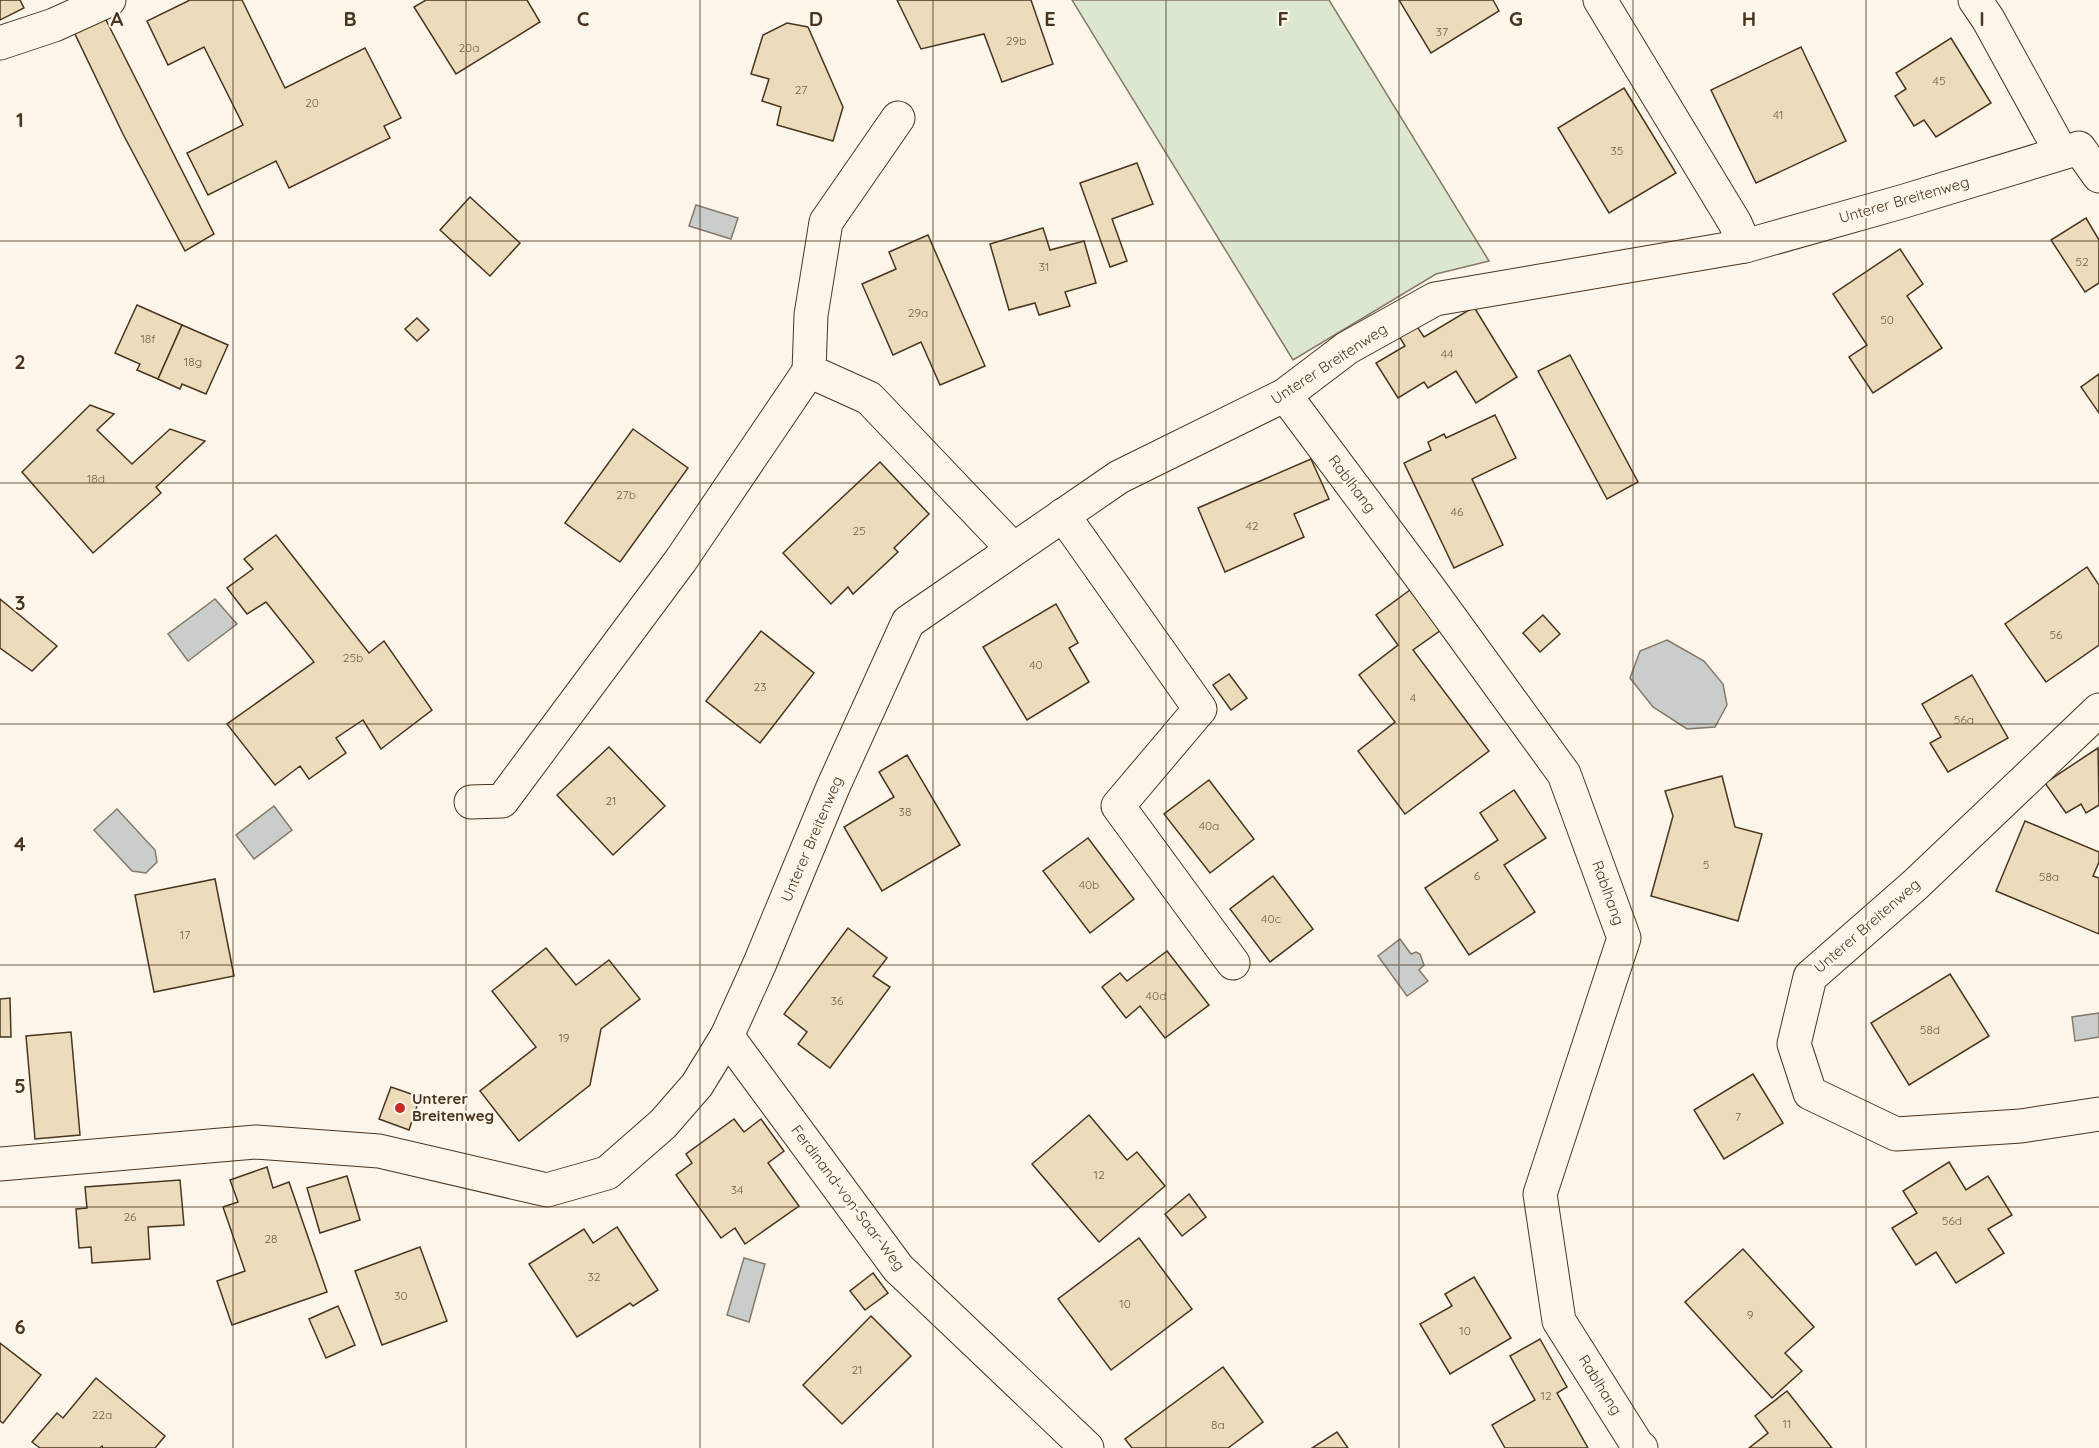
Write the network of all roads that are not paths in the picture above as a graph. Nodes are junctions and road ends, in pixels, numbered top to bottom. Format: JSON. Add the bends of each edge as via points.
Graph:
{"nodes":[{"id":1,"x":109,"y":0,"type":"edge"},
{"id":2,"x":1600,"y":0,"type":"edge"},
{"id":3,"x":1975,"y":0,"type":"edge"},
{"id":4,"x":0,"y":43,"type":"edge"},
{"id":5,"x":898,"y":118,"type":"dead end"},
{"id":6,"x":2061,"y":152,"type":"junction"},
{"id":7,"x":2099,"y":176,"type":"edge"},
{"id":8,"x":1745,"y":246,"type":"junction"},
{"id":9,"x":809,"y":371,"type":"junction"},
{"id":10,"x":1285,"y":395,"type":"junction"},
{"id":11,"x":1063,"y":515,"type":"junction"},
{"id":12,"x":1013,"y":549,"type":"junction"},
{"id":13,"x":2099,"y":710,"type":"edge"},
{"id":14,"x":471,"y":802,"type":"dead end"},
{"id":15,"x":1233,"y":963,"type":"dead end"},
{"id":16,"x":727,"y":1035,"type":"junction"},
{"id":17,"x":2099,"y":1114,"type":"edge"},
{"id":18,"x":0,"y":1164,"type":"edge"},
{"id":19,"x":1087,"y":1448,"type":"edge"},
{"id":20,"x":1641,"y":1448,"type":"edge"}],
"edges":[{"from":1,"to":4,"type":"street"},
{"from":2,"to":8,"type":"street","via":[[1735,223]]},
{"from":3,"to":6,"type":"street"},
{"from":5,"to":9,"type":"street","via":[[826,222],[811,315]]},
{"from":6,"to":7,"type":"street","name":"Unterer Breitenweg","via":[[2079,148]]},
{"from":6,"to":8,"type":"street","name":"Unterer Breitenweg"},
{"from":8,"to":10,"type":"street","name":"Unterer Breitenweg","via":[[1435,299],[1347,348]]},
{"from":9,"to":12,"type":"street","via":[[869,398]]},
{"from":9,"to":14,"type":"street","via":[[681,560],[502,801]]},
{"from":10,"to":11,"type":"street","name":"Unterer Breitenweg","via":[[1119,477]]},
{"from":10,"to":20,"type":"street","name":"Rablhang","via":[[1564,774],[1624,938],[1540,1194],[1559,1321]]},
{"from":11,"to":12,"type":"street","name":"Unterer Breitenweg"},
{"from":11,"to":15,"type":"street","via":[[1200,710],[1118,806]]},
{"from":12,"to":16,"type":"street","name":"Unterer Breitenweg","via":[[908,621]]},
{"from":13,"to":17,"type":"street","name":"Unterer Breitenweg","via":[[1915,885],[1810,976],[1794,1044],[1810,1093],[1896,1134],[2021,1126]]},
{"from":16,"to":18,"type":"street","name":"Unterer Breitenweg","via":[[698,1085],[663,1124],[607,1173],[547,1190],[379,1151],[256,1142]]},
{"from":16,"to":19,"type":"street","name":"Ferdinand-von-Saar-Weg","via":[[898,1268]]}]}
